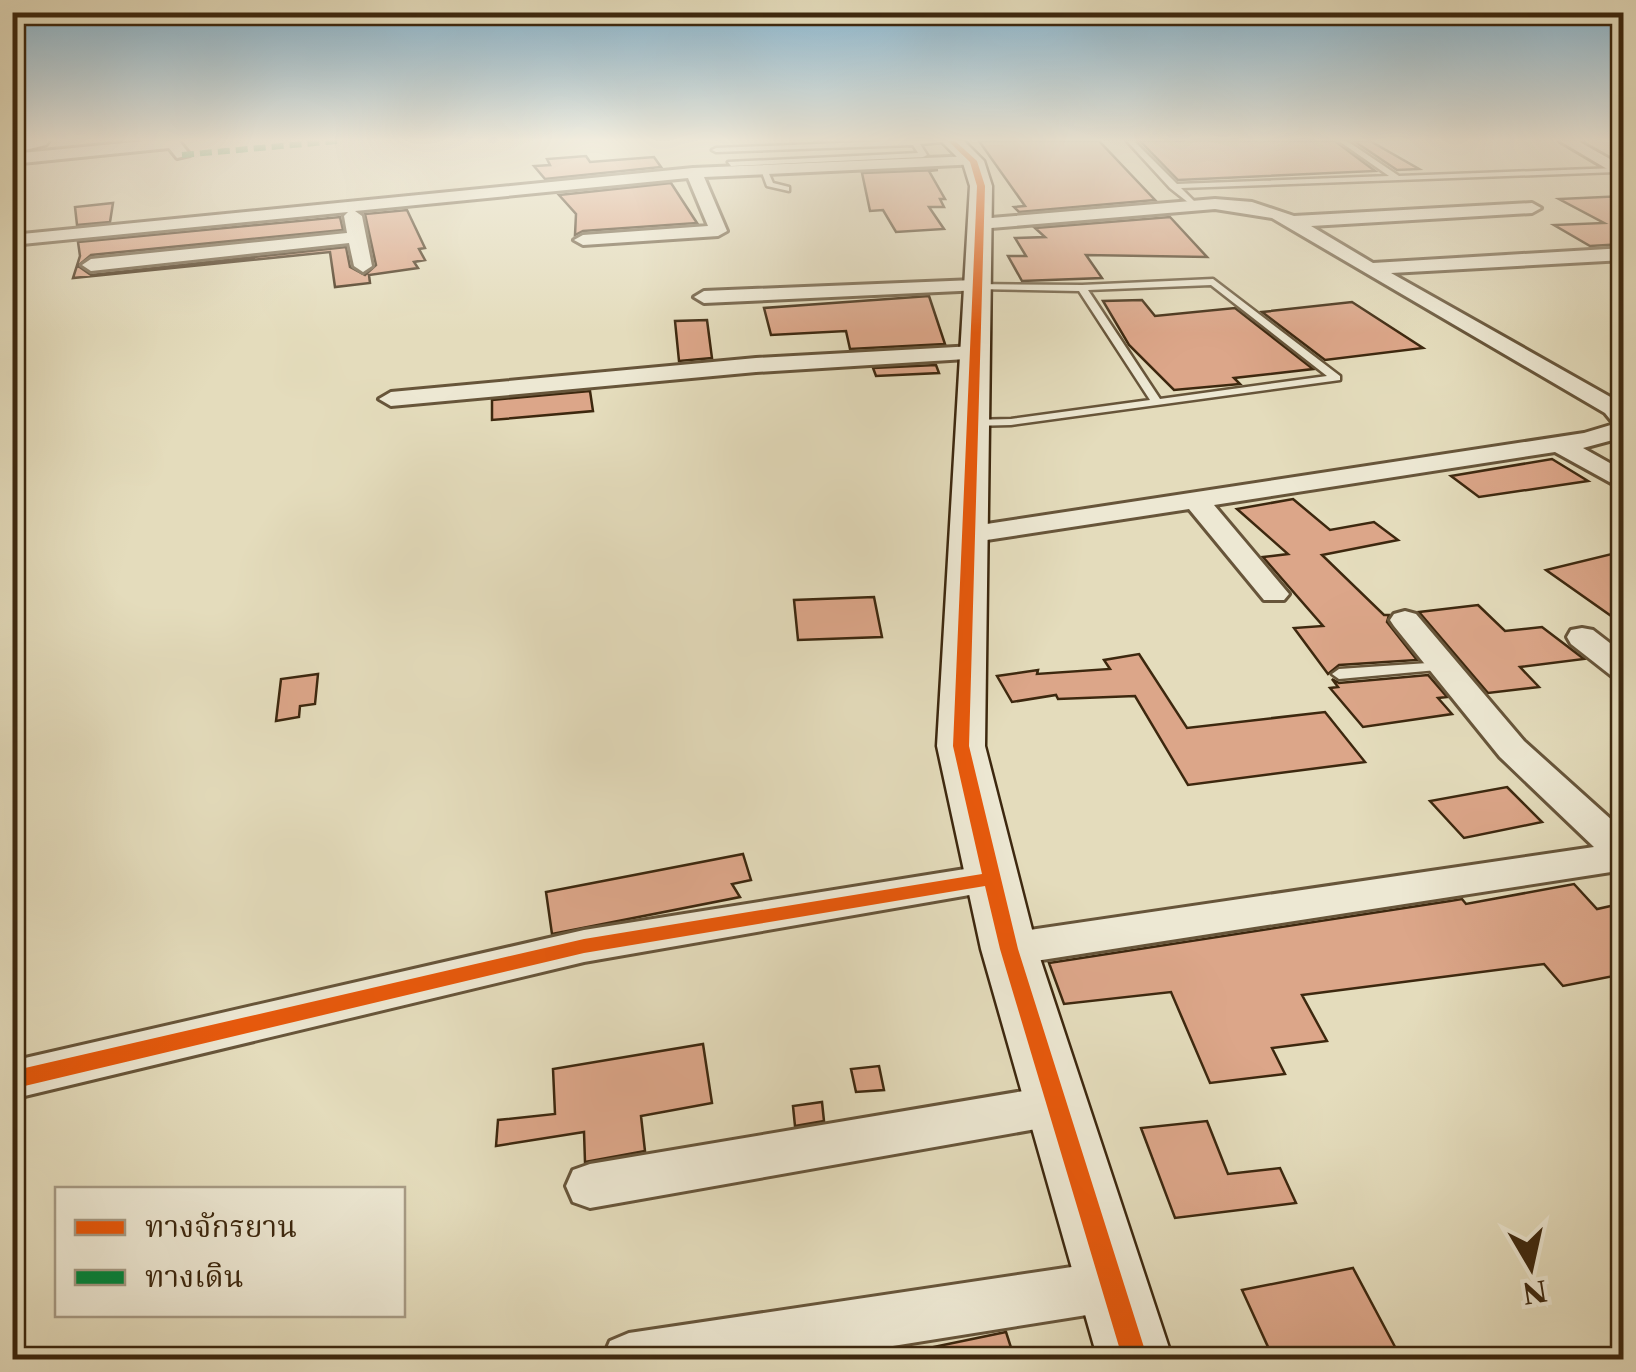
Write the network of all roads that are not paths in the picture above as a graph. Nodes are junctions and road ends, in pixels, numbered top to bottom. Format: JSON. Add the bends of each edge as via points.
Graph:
{"nodes":[{"id":1,"x":362,"y":205,"type":"edge"},
{"id":2,"x":709,"y":205,"type":"edge"},
{"id":3,"x":980,"y":205,"type":"edge"},
{"id":4,"x":352,"y":206,"type":"junction"},
{"id":5,"x":1194,"y":206,"type":"joint"},
{"id":6,"x":1532,"y":208,"type":"dead end"},
{"id":7,"x":194,"y":222,"type":"junction"},
{"id":8,"x":1290,"y":222,"type":"junction"},
{"id":9,"x":979,"y":224,"type":"junction"},
{"id":10,"x":357,"y":238,"type":"junction"},
{"id":11,"x":12,"y":240,"type":"edge"},
{"id":12,"x":583,"y":240,"type":"dead end"},
{"id":13,"x":195,"y":254,"type":"junction"},
{"id":14,"x":1624,"y":254,"type":"edge"},
{"id":15,"x":91,"y":265,"type":"dead end"},
{"id":16,"x":362,"y":266,"type":"dead end"},
{"id":17,"x":1368,"y":269,"type":"junction"},
{"id":18,"x":974,"y":286,"type":"junction"},
{"id":19,"x":1082,"y":288,"type":"junction"},
{"id":20,"x":704,"y":297,"type":"dead end"},
{"id":21,"x":974,"y":353,"type":"junction"},
{"id":22,"x":391,"y":399,"type":"dead end"},
{"id":23,"x":1157,"y":402,"type":"junction"},
{"id":24,"x":970,"y":422,"type":"junction"},
{"id":25,"x":1624,"y":425,"type":"edge"},
{"id":26,"x":1560,"y":445,"type":"junction"},
{"id":27,"x":1624,"y":482,"type":"edge"},
{"id":28,"x":1197,"y":502,"type":"junction"},
{"id":29,"x":966,"y":535,"type":"junction"},
{"id":30,"x":1274,"y":594,"type":"dead end"},
{"id":31,"x":1405,"y":620,"type":"dead end"},
{"id":32,"x":1582,"y":638,"type":"dead end"},
{"id":33,"x":1444,"y":666,"type":"junction"},
{"id":34,"x":1624,"y":670,"type":"edge"},
{"id":35,"x":1339,"y":674,"type":"dead end"},
{"id":36,"x":1624,"y":855,"type":"edge"},
{"id":37,"x":990,"y":879,"type":"junction"},
{"id":38,"x":1009,"y":949,"type":"junction"},
{"id":39,"x":12,"y":1080,"type":"edge"},
{"id":40,"x":1058,"y":1106,"type":"junction"},
{"id":41,"x":590,"y":1186,"type":"dead end"},
{"id":42,"x":1112,"y":1286,"type":"junction"},
{"id":43,"x":629,"y":1360,"type":"edge"},
{"id":44,"x":1136,"y":1360,"type":"edge"}],
"edges":[{"from":1,"to":4,"type":"street"},
{"from":2,"to":12,"type":"street","via":[[718,231]]},
{"from":3,"to":9,"type":"street"},
{"from":4,"to":7,"type":"street"},
{"from":4,"to":10,"type":"street"},
{"from":5,"to":8,"type":"street","via":[[1252,206]]},
{"from":5,"to":9,"type":"street"},
{"from":6,"to":8,"type":"street"},
{"from":7,"to":11,"type":"street"},
{"from":7,"to":13,"type":"street"},
{"from":8,"to":17,"type":"street"},
{"from":9,"to":18,"type":"street"},
{"from":10,"to":13,"type":"street"},
{"from":10,"to":16,"type":"street"},
{"from":13,"to":15,"type":"street"},
{"from":14,"to":17,"type":"street"},
{"from":17,"to":25,"type":"street","via":[[1613,408]]},
{"from":18,"to":19,"type":"lane"},
{"from":18,"to":20,"type":"street"},
{"from":18,"to":21,"type":"street"},
{"from":19,"to":23,"type":"lane"},
{"from":19,"to":23,"type":"lane","via":[[1213,282],[1336,378]]},
{"from":21,"to":22,"type":"street","via":[[756,364]]},
{"from":21,"to":24,"type":"street"},
{"from":23,"to":24,"type":"lane"},
{"from":24,"to":29,"type":"street"},
{"from":25,"to":26,"type":"street"},
{"from":26,"to":27,"type":"street"},
{"from":26,"to":28,"type":"street"},
{"from":28,"to":29,"type":"street"},
{"from":28,"to":30,"type":"street"},
{"from":29,"to":37,"type":"street","via":[[960,746]]},
{"from":31,"to":33,"type":"street"},
{"from":32,"to":34,"type":"street"},
{"from":33,"to":35,"type":"lane"},
{"from":33,"to":36,"type":"street","via":[[1512,749]]},
{"from":36,"to":38,"type":"street"},
{"from":37,"to":38,"type":"street"},
{"from":37,"to":39,"type":"street","via":[[584,946]]},
{"from":38,"to":40,"type":"street"},
{"from":40,"to":41,"type":"street"},
{"from":40,"to":42,"type":"street"},
{"from":42,"to":43,"type":"street"},
{"from":42,"to":44,"type":"street"}]}
